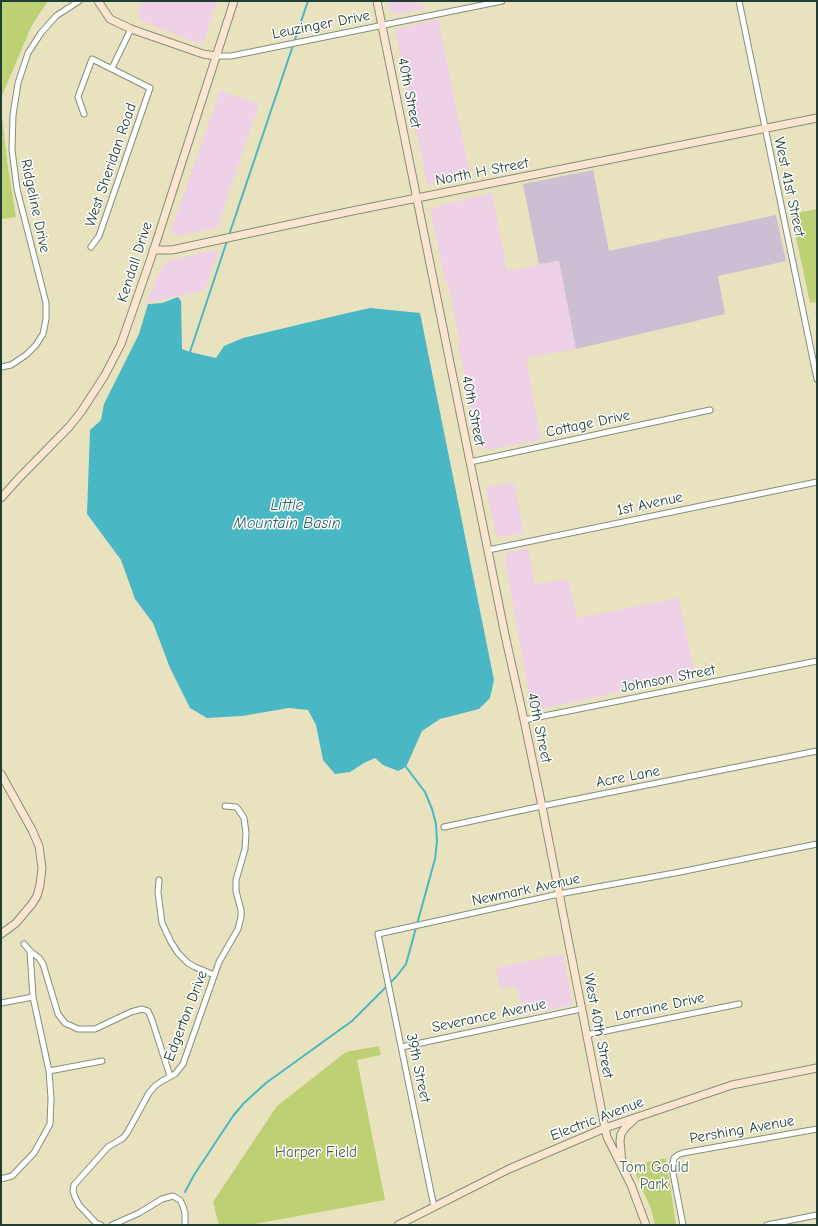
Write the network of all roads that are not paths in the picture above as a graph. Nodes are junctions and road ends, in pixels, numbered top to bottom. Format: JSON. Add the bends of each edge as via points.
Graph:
{"nodes":[{"id":1,"x":79,"y":1,"type":"edge"},
{"id":2,"x":98,"y":1,"type":"edge"},
{"id":3,"x":234,"y":1,"type":"edge"},
{"id":4,"x":377,"y":1,"type":"edge"},
{"id":5,"x":502,"y":1,"type":"edge"},
{"id":6,"x":739,"y":1,"type":"edge"},
{"id":7,"x":382,"y":25,"type":"junction"},
{"id":8,"x":131,"y":29,"type":"junction"},
{"id":9,"x":216,"y":56,"type":"junction"},
{"id":10,"x":112,"y":68,"type":"junction"},
{"id":11,"x":84,"y":114,"type":"dead end"},
{"id":12,"x":817,"y":118,"type":"edge"},
{"id":13,"x":765,"y":128,"type":"junction"},
{"id":14,"x":417,"y":198,"type":"junction"},
{"id":15,"x":91,"y":247,"type":"dead end"},
{"id":16,"x":153,"y":250,"type":"junction"},
{"id":17,"x":1,"y":367,"type":"edge"},
{"id":18,"x":817,"y":378,"type":"edge"},
{"id":19,"x":710,"y":410,"type":"dead end"},
{"id":20,"x":470,"y":462,"type":"junction"},
{"id":21,"x":817,"y":482,"type":"edge"},
{"id":22,"x":1,"y":498,"type":"edge"},
{"id":23,"x":488,"y":550,"type":"junction"},
{"id":24,"x":817,"y":661,"type":"edge"},
{"id":25,"x":524,"y":720,"type":"junction"},
{"id":26,"x":817,"y":751,"type":"edge"},
{"id":27,"x":1,"y":774,"type":"edge"},
{"id":28,"x":225,"y":806,"type":"dead end"},
{"id":29,"x":542,"y":806,"type":"junction"},
{"id":30,"x":546,"y":826,"type":"joint"},
{"id":31,"x":444,"y":828,"type":"dead end"},
{"id":32,"x":817,"y":844,"type":"edge"},
{"id":33,"x":159,"y":880,"type":"dead end"},
{"id":34,"x":559,"y":894,"type":"junction"},
{"id":35,"x":1,"y":934,"type":"edge"},
{"id":36,"x":378,"y":934,"type":"joint"},
{"id":37,"x":24,"y":944,"type":"dead end"},
{"id":38,"x":30,"y":951,"type":"junction"},
{"id":39,"x":214,"y":975,"type":"junction"},
{"id":40,"x":33,"y":997,"type":"junction"},
{"id":41,"x":1,"y":1003,"type":"edge"},
{"id":42,"x":739,"y":1004,"type":"dead end"},
{"id":43,"x":582,"y":1009,"type":"junction"},
{"id":44,"x":586,"y":1035,"type":"junction"},
{"id":45,"x":402,"y":1047,"type":"junction"},
{"id":46,"x":102,"y":1061,"type":"dead end"},
{"id":47,"x":817,"y":1068,"type":"edge"},
{"id":48,"x":49,"y":1071,"type":"junction"},
{"id":49,"x":170,"y":1076,"type":"junction"},
{"id":50,"x":640,"y":1115,"type":"junction"},
{"id":51,"x":605,"y":1128,"type":"junction"},
{"id":52,"x":817,"y":1129,"type":"edge"},
{"id":53,"x":622,"y":1167,"type":"junction"},
{"id":54,"x":1,"y":1179,"type":"edge"},
{"id":55,"x":434,"y":1207,"type":"junction"},
{"id":56,"x":817,"y":1215,"type":"edge"},
{"id":57,"x":101,"y":1225,"type":"edge"},
{"id":58,"x":112,"y":1225,"type":"edge"},
{"id":59,"x":185,"y":1225,"type":"edge"},
{"id":60,"x":398,"y":1225,"type":"edge"},
{"id":61,"x":646,"y":1225,"type":"edge"},
{"id":62,"x":682,"y":1225,"type":"edge"},
{"id":63,"x":767,"y":1225,"type":"edge"}],
"edges":[{"from":1,"to":17,"type":"street","name":"Ridgeline Drive","via":[[56,16],[41,34],[28,54],[18,83],[13,114],[12,150],[17,189],[46,303],[46,319],[43,334],[36,345],[11,365]]},
{"from":2,"to":8,"type":"main road","via":[[110,19]]},
{"from":3,"to":9,"type":"main road","name":"Kendall Drive"},
{"from":4,"to":7,"type":"main road","name":"40th Street"},
{"from":5,"to":7,"type":"street","name":"Leuzinger Drive"},
{"from":6,"to":13,"type":"street","name":"West 41st Street"},
{"from":7,"to":9,"type":"street","name":"Leuzinger Drive","via":[[231,56]]},
{"from":7,"to":14,"type":"main road","name":"40th Street"},
{"from":8,"to":9,"type":"main road","via":[[203,54]]},
{"from":8,"to":10,"type":"street"},
{"from":9,"to":16,"type":"main road","name":"Kendall Drive"},
{"from":10,"to":11,"type":"street","via":[[92,59],[78,97]]},
{"from":10,"to":15,"type":"street","name":"West Sheridan Road","via":[[150,88],[99,236]]},
{"from":12,"to":13,"type":"main road","name":"North H Street"},
{"from":13,"to":14,"type":"main road","name":"North H Street"},
{"from":13,"to":18,"type":"street","name":"West 41st Street"},
{"from":14,"to":16,"type":"main road","name":"North H Street","via":[[172,250]]},
{"from":14,"to":20,"type":"main road","name":"40th Street"},
{"from":16,"to":22,"type":"main road","name":"Kendall Drive","via":[[123,338],[105,375],[81,412]]},
{"from":19,"to":20,"type":"street","name":"Cottage Drive"},
{"from":20,"to":23,"type":"main road","name":"40th Street"},
{"from":21,"to":23,"type":"street","name":"1st Avenue"},
{"from":23,"to":25,"type":"main road","name":"40th Street"},
{"from":24,"to":25,"type":"street","name":"Johnson Street"},
{"from":25,"to":29,"type":"main road","name":"40th Street"},
{"from":26,"to":29,"type":"street","name":"Acre Lane"},
{"from":27,"to":35,"type":"main road","via":[[32,830],[42,868],[37,896],[16,924]]},
{"from":28,"to":39,"type":"street","name":"Edgerton Drive","via":[[236,807],[242,813],[247,842],[236,880],[241,910],[240,923]]},
{"from":29,"to":30,"type":"main road","name":"40th Street"},
{"from":29,"to":31,"type":"street","name":"Acre Lane"},
{"from":30,"to":34,"type":"main road","name":"West 40th Street"},
{"from":32,"to":34,"type":"street","name":"Newmark Avenue"},
{"from":33,"to":39,"type":"street","via":[[162,923],[171,942],[188,963]]},
{"from":34,"to":36,"type":"street","name":"Newmark Avenue"},
{"from":34,"to":43,"type":"main road","name":"West 40th Street"},
{"from":36,"to":45,"type":"street","name":"39th Street"},
{"from":37,"to":38,"type":"street"},
{"from":38,"to":40,"type":"street"},
{"from":38,"to":49,"type":"street","via":[[43,964],[58,1014],[64,1023],[84,1030],[95,1028],[131,1012],[142,1009],[148,1011]]},
{"from":39,"to":49,"type":"street","name":"Edgerton Drive","via":[[183,1064]]},
{"from":40,"to":41,"type":"street"},
{"from":40,"to":48,"type":"street"},
{"from":42,"to":44,"type":"street","name":"Lorraine Drive"},
{"from":43,"to":44,"type":"main road","name":"West 40th Street"},
{"from":43,"to":45,"type":"street","name":"Severance Avenue"},
{"from":44,"to":51,"type":"main road","name":"West 40th Street"},
{"from":45,"to":55,"type":"street","name":"39th Street"},
{"from":46,"to":48,"type":"street"},
{"from":47,"to":50,"type":"main road","name":"Electric Avenue","via":[[732,1085]]},
{"from":48,"to":54,"type":"street","via":[[50,1124],[34,1153],[12,1176]]},
{"from":49,"to":57,"type":"street","name":"Edgerton Drive","via":[[149,1093],[128,1133],[108,1147],[74,1185],[73,1191],[79,1205]]},
{"from":50,"to":51,"type":"main road","name":"Electric Avenue"},
{"from":50,"to":53,"type":"main road","via":[[621,1134]]},
{"from":51,"to":53,"type":"main road","name":"West 40th Street"},
{"from":51,"to":55,"type":"main road","name":"Electric Avenue","via":[[509,1169]]},
{"from":52,"to":62,"type":"street","name":"Pershing Avenue","via":[[683,1153],[674,1158],[672,1168]]},
{"from":53,"to":61,"type":"main road","name":"West 40th Street"},
{"from":55,"to":60,"type":"main road","name":"Electric Avenue"},
{"from":56,"to":63,"type":"street"},
{"from":58,"to":59,"type":"street","via":[[162,1199],[173,1196],[180,1200],[183,1206]]}]}
